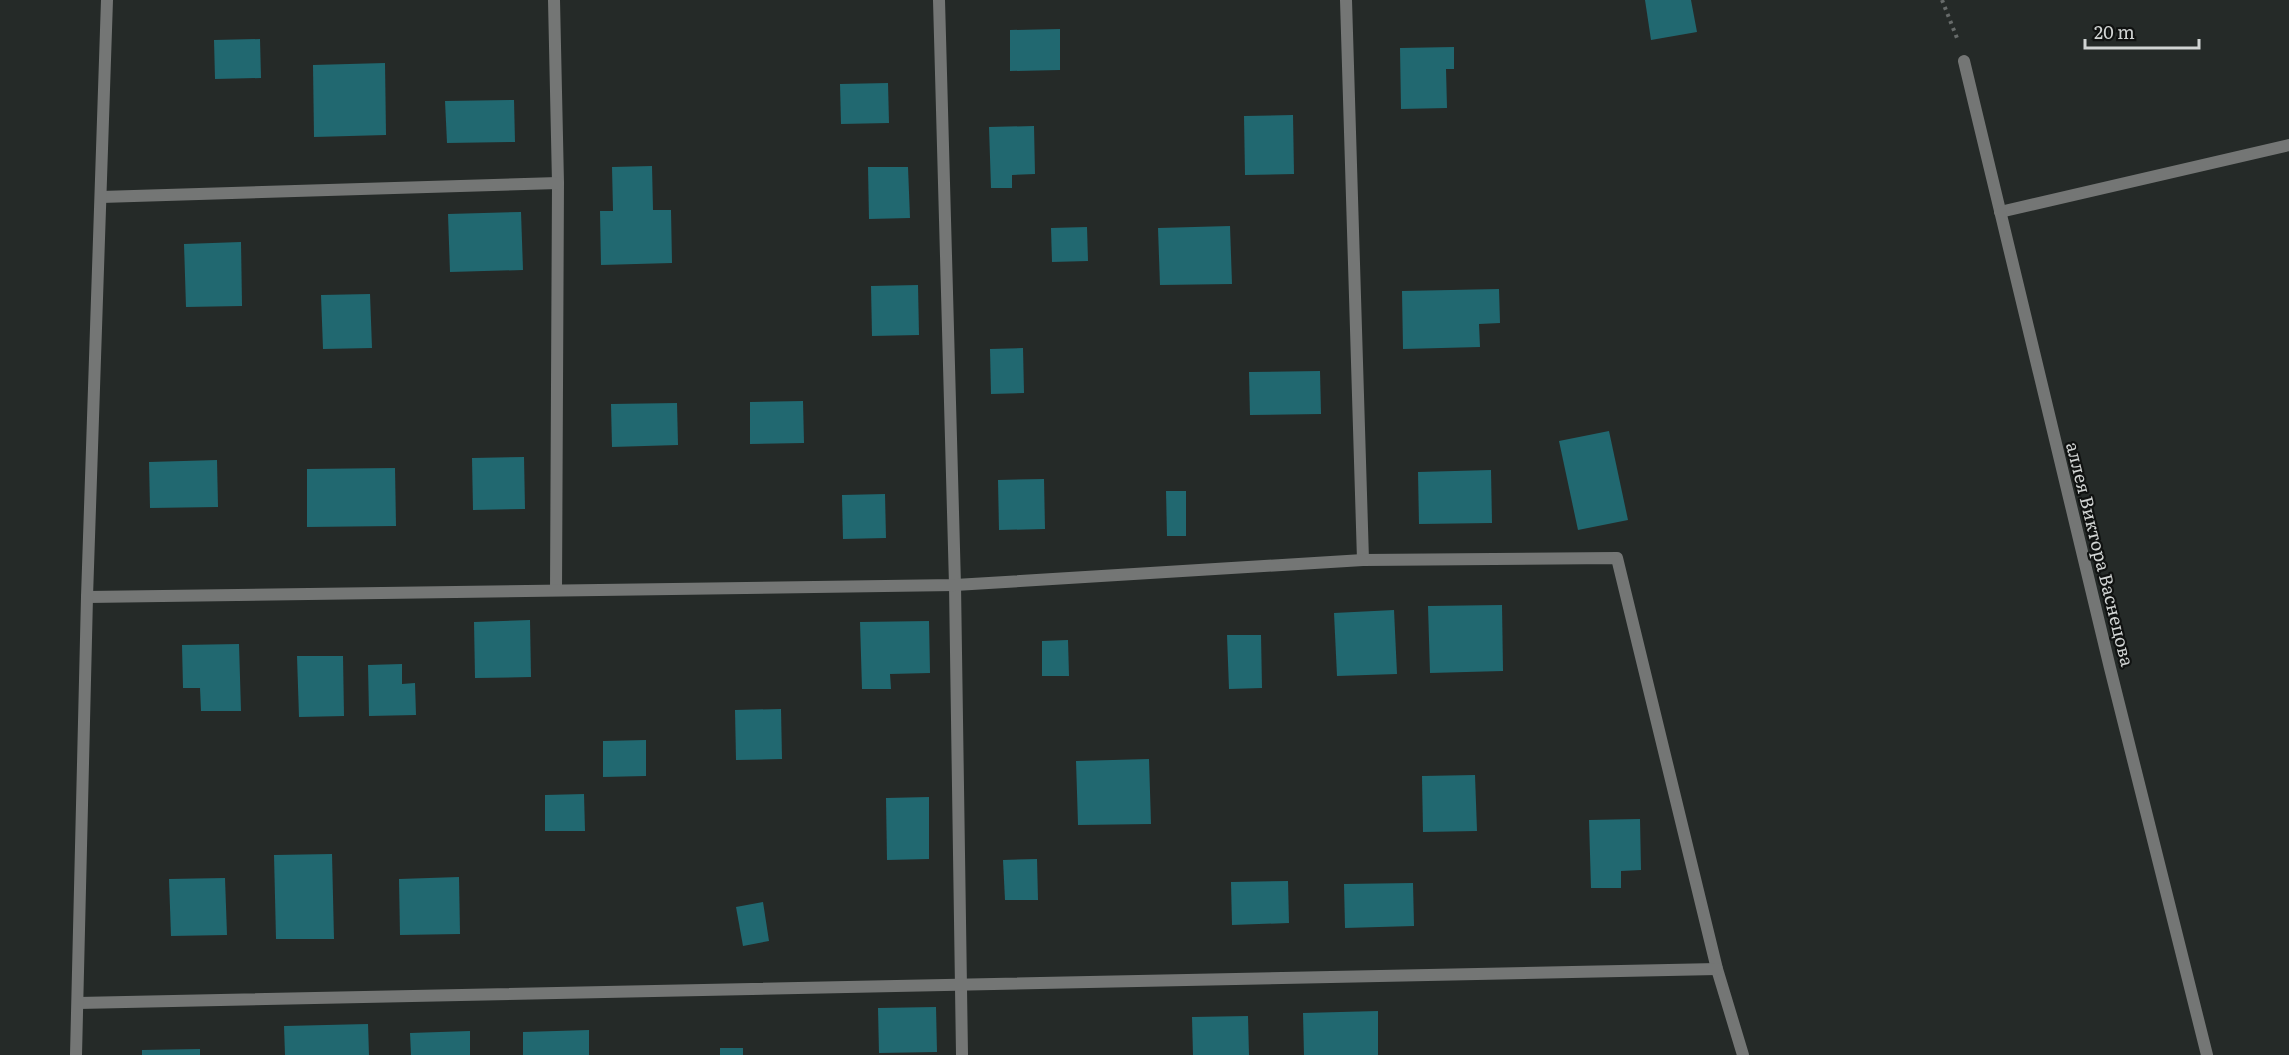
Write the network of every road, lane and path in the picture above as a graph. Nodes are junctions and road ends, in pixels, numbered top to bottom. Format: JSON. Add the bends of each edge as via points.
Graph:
{"nodes":[{"id":1,"x":107,"y":0,"type":"edge"},
{"id":2,"x":555,"y":0,"type":"edge"},
{"id":3,"x":939,"y":0,"type":"edge"},
{"id":4,"x":1346,"y":0,"type":"edge"},
{"id":5,"x":1942,"y":0,"type":"edge"},
{"id":6,"x":1964,"y":61,"type":"joint"},
{"id":7,"x":2289,"y":145,"type":"edge"},
{"id":8,"x":558,"y":183,"type":"junction"},
{"id":9,"x":101,"y":197,"type":"junction"},
{"id":10,"x":2000,"y":212,"type":"junction"},
{"id":11,"x":1363,"y":560,"type":"junction"},
{"id":12,"x":955,"y":585,"type":"junction"},
{"id":13,"x":556,"y":590,"type":"junction"},
{"id":14,"x":87,"y":597,"type":"junction"},
{"id":15,"x":1717,"y":969,"type":"junction"},
{"id":16,"x":960,"y":985,"type":"junction"},
{"id":17,"x":78,"y":1003,"type":"junction"},
{"id":18,"x":76,"y":1055,"type":"edge"},
{"id":19,"x":962,"y":1055,"type":"edge"},
{"id":20,"x":1743,"y":1055,"type":"edge"},
{"id":21,"x":2207,"y":1055,"type":"edge"}],
"edges":[{"from":1,"to":9,"type":"street"},
{"from":2,"to":8,"type":"street"},
{"from":3,"to":12,"type":"street"},
{"from":4,"to":11,"type":"street"},
{"from":5,"to":6,"type":"path"},
{"from":6,"to":10,"type":"street","name":"аллея Виктора Васнецова"},
{"from":7,"to":10,"type":"street"},
{"from":8,"to":9,"type":"street"},
{"from":8,"to":13,"type":"street"},
{"from":9,"to":14,"type":"street"},
{"from":10,"to":21,"type":"street","name":"аллея Виктора Васнецова"},
{"from":11,"to":12,"type":"street"},
{"from":11,"to":15,"type":"street","via":[[1617,558]]},
{"from":12,"to":13,"type":"street"},
{"from":12,"to":16,"type":"street"},
{"from":13,"to":14,"type":"street"},
{"from":14,"to":17,"type":"street"},
{"from":15,"to":16,"type":"street"},
{"from":15,"to":20,"type":"street"},
{"from":16,"to":17,"type":"street"},
{"from":16,"to":19,"type":"street"},
{"from":17,"to":18,"type":"street"}]}
